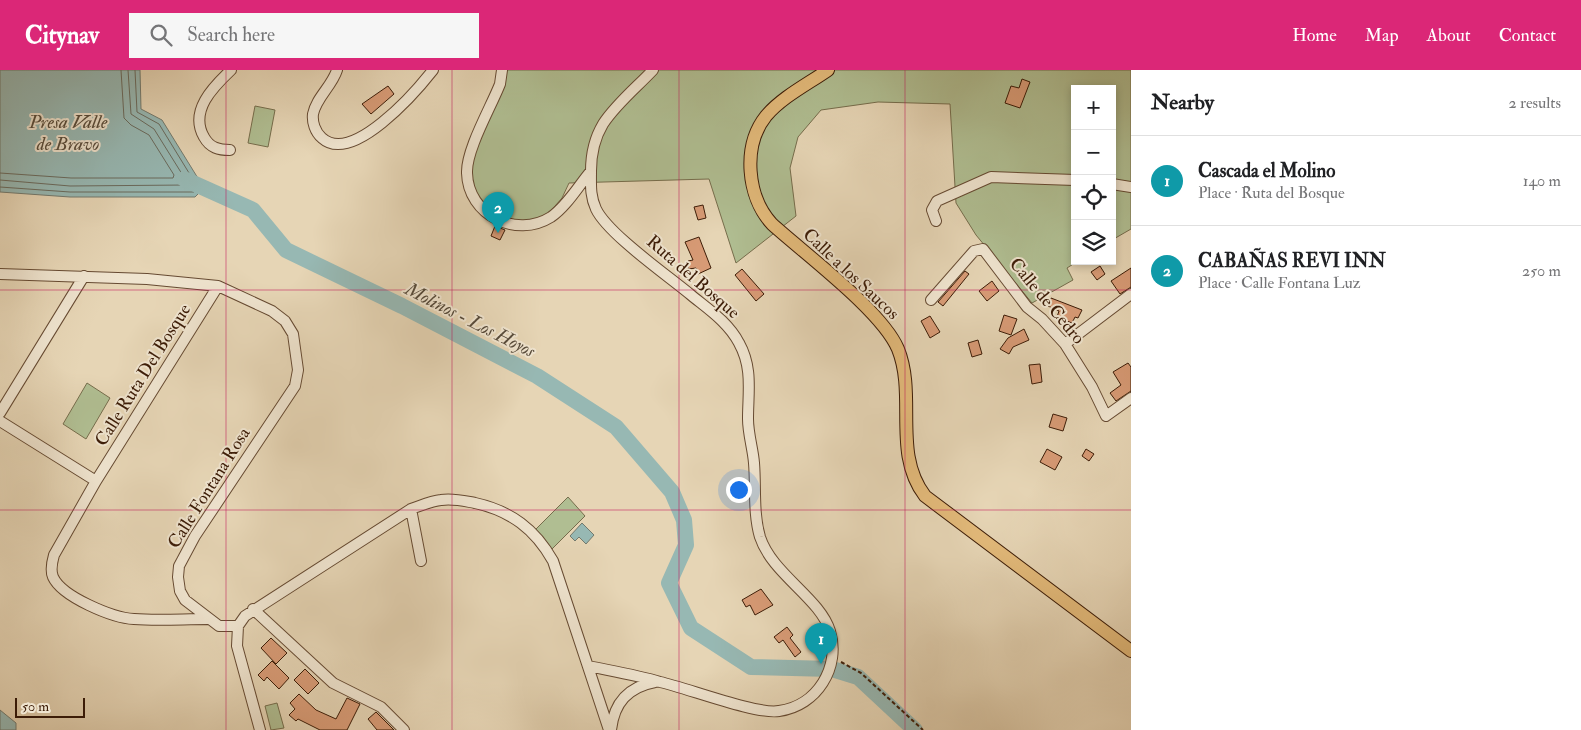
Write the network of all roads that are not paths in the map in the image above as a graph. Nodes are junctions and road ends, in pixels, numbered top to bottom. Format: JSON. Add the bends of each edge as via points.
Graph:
{"nodes":[{"id":1,"x":231,"y":70,"type":"edge"},
{"id":2,"x":336,"y":70,"type":"edge"},
{"id":3,"x":433,"y":70,"type":"edge"},
{"id":4,"x":502,"y":70,"type":"edge"},
{"id":5,"x":653,"y":70,"type":"edge"},
{"id":6,"x":828,"y":70,"type":"edge"},
{"id":7,"x":230,"y":150,"type":"dead end"},
{"id":8,"x":591,"y":171,"type":"junction"},
{"id":9,"x":1071,"y":180,"type":"edge"},
{"id":10,"x":1116,"y":185,"type":"edge"},
{"id":11,"x":1131,"y":187,"type":"edge"},
{"id":12,"x":936,"y":221,"type":"dead end"},
{"id":13,"x":0,"y":274,"type":"edge"},
{"id":14,"x":84,"y":276,"type":"junction"},
{"id":15,"x":218,"y":286,"type":"junction"},
{"id":16,"x":1131,"y":294,"type":"edge"},
{"id":17,"x":931,"y":300,"type":"dead end"},
{"id":18,"x":1065,"y":344,"type":"junction"},
{"id":19,"x":1131,"y":398,"type":"edge"},
{"id":20,"x":0,"y":414,"type":"edge"},
{"id":21,"x":0,"y":421,"type":"edge"},
{"id":22,"x":96,"y":481,"type":"junction"},
{"id":23,"x":411,"y":509,"type":"junction"},
{"id":24,"x":421,"y":561,"type":"dead end"},
{"id":25,"x":254,"y":609,"type":"junction"},
{"id":26,"x":208,"y":619,"type":"junction"},
{"id":27,"x":238,"y":626,"type":"junction"},
{"id":28,"x":1131,"y":651,"type":"edge"},
{"id":29,"x":588,"y":666,"type":"junction"},
{"id":30,"x":659,"y":681,"type":"junction"},
{"id":31,"x":260,"y":730,"type":"edge"},
{"id":32,"x":404,"y":730,"type":"edge"},
{"id":33,"x":610,"y":730,"type":"edge"}],
"edges":[{"from":1,"to":7,"type":"street","via":[[211,92],[198,115],[200,128],[208,142],[220,150]]},
{"from":2,"to":3,"type":"street","via":[[315,106],[313,118],[319,135],[329,143],[341,146],[353,142],[402,105]]},
{"from":4,"to":8,"type":"street","via":[[500,84],[468,164],[470,188],[482,209],[503,222],[520,226],[537,223],[559,210]]},
{"from":5,"to":8,"type":"street","name":"Ruta del Bosque","via":[[602,125],[594,144]]},
{"from":6,"to":28,"type":"main road","name":"Calle a los Saucos","via":[[773,110],[762,124],[753,147],[751,170],[752,188],[759,207],[772,224],[868,309],[894,340],[903,373],[908,460],[912,475],[925,496]]},
{"from":8,"to":30,"type":"street","name":"Ruta del Bosque","via":[[591,192],[603,220],[718,317],[733,332],[743,351],[750,372],[748,423],[760,536],[770,557],[830,628],[833,661],[828,676],[817,692],[780,711],[761,710]]},
{"from":9,"to":12,"type":"street","via":[[991,176],[936,201],[932,210]]},
{"from":10,"to":11,"type":"street"},
{"from":13,"to":14,"type":"street","name":"Calle Fontana Rosa"},
{"from":14,"to":15,"type":"street","name":"Calle Fontana Rosa"},
{"from":14,"to":20,"type":"street"},
{"from":15,"to":22,"type":"street","name":"Calle Ruta Del Bosque"},
{"from":15,"to":26,"type":"street","name":"Calle Fontana Rosa","via":[[272,311],[285,321],[293,334],[298,375],[294,386],[195,536],[180,566],[178,577],[185,600]]},
{"from":16,"to":18,"type":"street"},
{"from":17,"to":18,"type":"street","name":"Calle de Cedro","via":[[974,251],[981,248],[1027,307]]},
{"from":18,"to":19,"type":"street","name":"Calle de Cedro","via":[[1106,416]]},
{"from":21,"to":22,"type":"street"},
{"from":22,"to":26,"type":"street","name":"Calle Ruta Del Bosque","via":[[54,554],[52,576],[57,583],[76,599],[120,617]]},
{"from":23,"to":24,"type":"street"},
{"from":23,"to":25,"type":"street"},
{"from":23,"to":29,"type":"street","via":[[440,500],[458,499],[497,509],[524,524],[540,540],[553,561]]},
{"from":25,"to":27,"type":"street"},
{"from":25,"to":32,"type":"street","via":[[333,682],[381,707]]},
{"from":26,"to":27,"type":"street","name":"Calle Fontana Rosa","via":[[219,626]]},
{"from":27,"to":31,"type":"street","via":[[237,646]]},
{"from":29,"to":30,"type":"street","name":"Ruta del Bosque"},
{"from":29,"to":33,"type":"street"},
{"from":30,"to":33,"type":"street","via":[[639,686],[627,694],[616,710]]}]}
